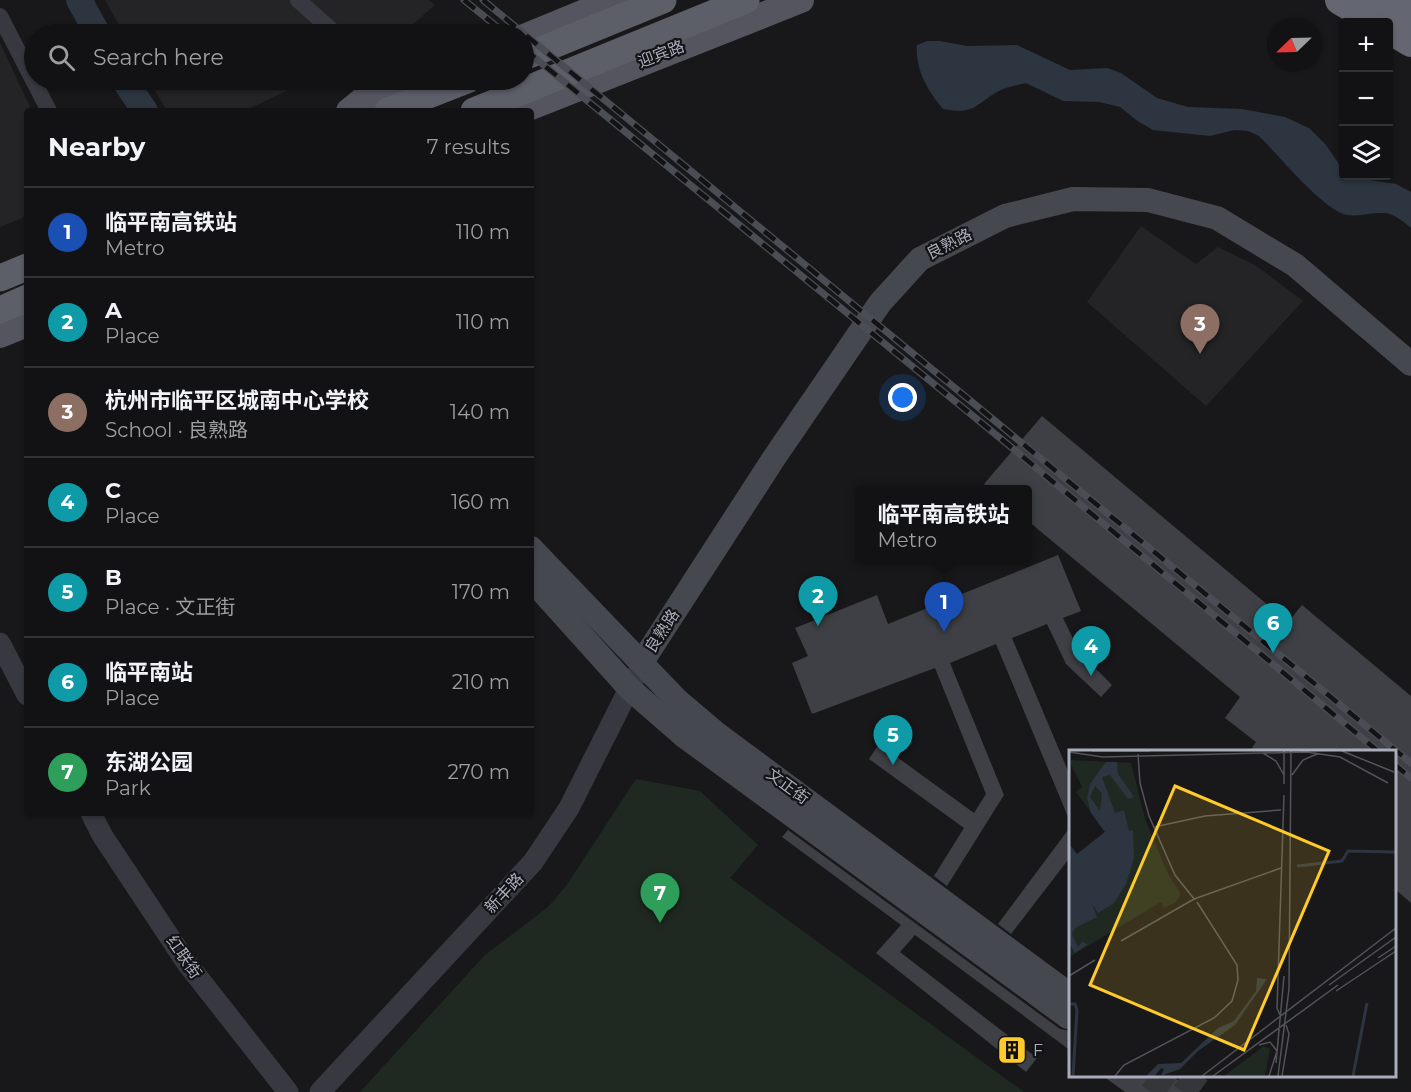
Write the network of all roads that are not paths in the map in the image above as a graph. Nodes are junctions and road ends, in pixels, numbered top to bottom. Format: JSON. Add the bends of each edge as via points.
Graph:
{"nodes":[{"id":1,"x":298,"y":0,"type":"edge"},
{"id":2,"x":614,"y":0,"type":"edge"},
{"id":3,"x":663,"y":0,"type":"edge"},
{"id":4,"x":746,"y":0,"type":"edge"},
{"id":5,"x":801,"y":0,"type":"edge"},
{"id":6,"x":1340,"y":0,"type":"edge"},
{"id":7,"x":1364,"y":0,"type":"edge"},
{"id":8,"x":1385,"y":0,"type":"edge"},
{"id":9,"x":0,"y":16,"type":"edge"},
{"id":10,"x":1411,"y":16,"type":"edge"},
{"id":11,"x":1371,"y":18,"type":"edge"},
{"id":12,"x":325,"y":24,"type":"edge"},
{"id":13,"x":1411,"y":28,"type":"edge"},
{"id":14,"x":1393,"y":31,"type":"edge"},
{"id":15,"x":534,"y":33,"type":"edge"},
{"id":16,"x":1411,"y":42,"type":"edge"},
{"id":17,"x":534,"y":53,"type":"edge"},
{"id":18,"x":24,"y":63,"type":"edge"},
{"id":19,"x":534,"y":87,"type":"edge"},
{"id":20,"x":38,"y":90,"type":"edge"},
{"id":21,"x":378,"y":90,"type":"edge"},
{"id":22,"x":442,"y":90,"type":"edge"},
{"id":23,"x":525,"y":90,"type":"edge"},
{"id":24,"x":357,"y":96,"type":"edge"},
{"id":25,"x":47,"y":108,"type":"edge"},
{"id":26,"x":396,"y":108,"type":"edge"},
{"id":27,"x":481,"y":108,"type":"edge"},
{"id":28,"x":529,"y":108,"type":"edge"},
{"id":29,"x":24,"y":268,"type":"edge"},
{"id":30,"x":0,"y":278,"type":"edge"},
{"id":31,"x":24,"y":299,"type":"edge"},
{"id":32,"x":0,"y":310,"type":"edge"},
{"id":33,"x":24,"y":325,"type":"edge"},
{"id":34,"x":0,"y":335,"type":"edge"},
{"id":35,"x":1411,"y":364,"type":"edge"},
{"id":36,"x":534,"y":551,"type":"edge"},
{"id":37,"x":534,"y":582,"type":"edge"},
{"id":38,"x":0,"y":643,"type":"edge"},
{"id":39,"x":642,"y":662,"type":"junction"},
{"id":40,"x":24,"y":689,"type":"edge"},
{"id":41,"x":630,"y":689,"type":"junction"},
{"id":42,"x":93,"y":816,"type":"edge"},
{"id":43,"x":1069,"y":1006,"type":"edge"},
{"id":44,"x":288,"y":1092,"type":"edge"},
{"id":45,"x":320,"y":1092,"type":"edge"}],
"edges":[{"from":1,"to":12,"type":"street"},
{"from":2,"to":15,"type":"main road"},
{"from":3,"to":17,"type":"highway"},
{"from":4,"to":19,"type":"highway","name":"迎宾路"},
{"from":5,"to":28,"type":"main road","name":"迎宾路"},
{"from":6,"to":11,"type":"highway"},
{"from":7,"to":13,"type":"main road"},
{"from":8,"to":10,"type":"highway"},
{"from":9,"to":18,"type":"street"},
{"from":14,"to":16,"type":"highway"},
{"from":20,"to":25,"type":"street"},
{"from":21,"to":24,"type":"main road"},
{"from":22,"to":26,"type":"highway"},
{"from":23,"to":27,"type":"highway","name":"迎宾路"},
{"from":29,"to":30,"type":"highway"},
{"from":31,"to":32,"type":"highway"},
{"from":33,"to":34,"type":"main road"},
{"from":35,"to":39,"type":"main road","name":"良熟路","via":[[1295,265],[1217,218],[1148,200],[1073,199],[1005,216],[920,259],[880,303]]},
{"from":36,"to":39,"type":"main road","name":"文正街"},
{"from":37,"to":41,"type":"main road","name":"文正街"},
{"from":38,"to":40,"type":"street"},
{"from":39,"to":41,"type":"street","name":"新丰路"},
{"from":39,"to":43,"type":"main road","name":"文正街","via":[[678,701],[717,734]]},
{"from":41,"to":43,"type":"main road","name":"文正街","via":[[693,743]]},
{"from":41,"to":45,"type":"street","name":"新丰路","via":[[568,808],[533,862]]},
{"from":42,"to":44,"type":"street","name":"红联街","via":[[186,962]]}]}
